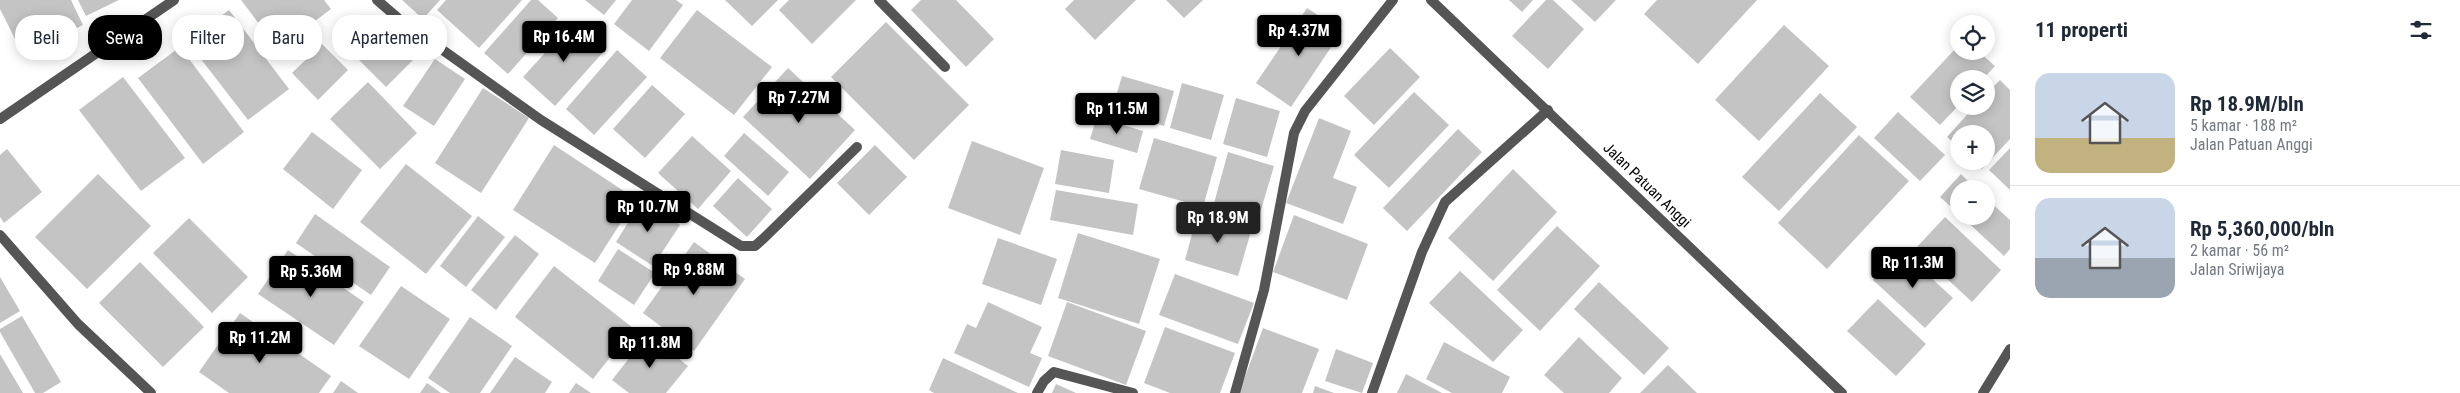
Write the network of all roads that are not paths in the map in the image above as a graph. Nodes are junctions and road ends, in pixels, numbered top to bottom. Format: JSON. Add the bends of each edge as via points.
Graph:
{"nodes":[{"id":1,"x":174,"y":0,"type":"edge"},
{"id":2,"x":377,"y":0,"type":"edge"},
{"id":3,"x":879,"y":0,"type":"edge"},
{"id":4,"x":1393,"y":0,"type":"edge"},
{"id":5,"x":1431,"y":0,"type":"edge"},
{"id":6,"x":945,"y":67,"type":"dead end"},
{"id":7,"x":1548,"y":110,"type":"junction"},
{"id":8,"x":0,"y":119,"type":"edge"},
{"id":9,"x":857,"y":147,"type":"dead end"},
{"id":10,"x":0,"y":235,"type":"edge"},
{"id":11,"x":2010,"y":349,"type":"edge"},
{"id":12,"x":151,"y":393,"type":"edge"},
{"id":13,"x":1037,"y":393,"type":"edge"},
{"id":14,"x":1133,"y":393,"type":"edge"},
{"id":15,"x":1235,"y":393,"type":"edge"},
{"id":16,"x":1372,"y":393,"type":"edge"},
{"id":17,"x":1842,"y":393,"type":"edge"},
{"id":18,"x":1983,"y":393,"type":"edge"}],
"edges":[{"from":1,"to":8,"type":"street"},
{"from":2,"to":9,"type":"street","via":[[541,120],[741,246],[755,246]]},
{"from":3,"to":6,"type":"street"},
{"from":4,"to":15,"type":"street","via":[[1299,121],[1290,150],[1264,290]]},
{"from":5,"to":7,"type":"street","name":"Jalan Patuan Anggi"},
{"from":7,"to":16,"type":"street","via":[[1445,202],[1422,252]]},
{"from":7,"to":17,"type":"street","name":"Jalan Patuan Anggi"},
{"from":10,"to":12,"type":"street","via":[[78,324]]},
{"from":11,"to":18,"type":"street"},
{"from":13,"to":14,"type":"street","via":[[1054,372]]}]}
